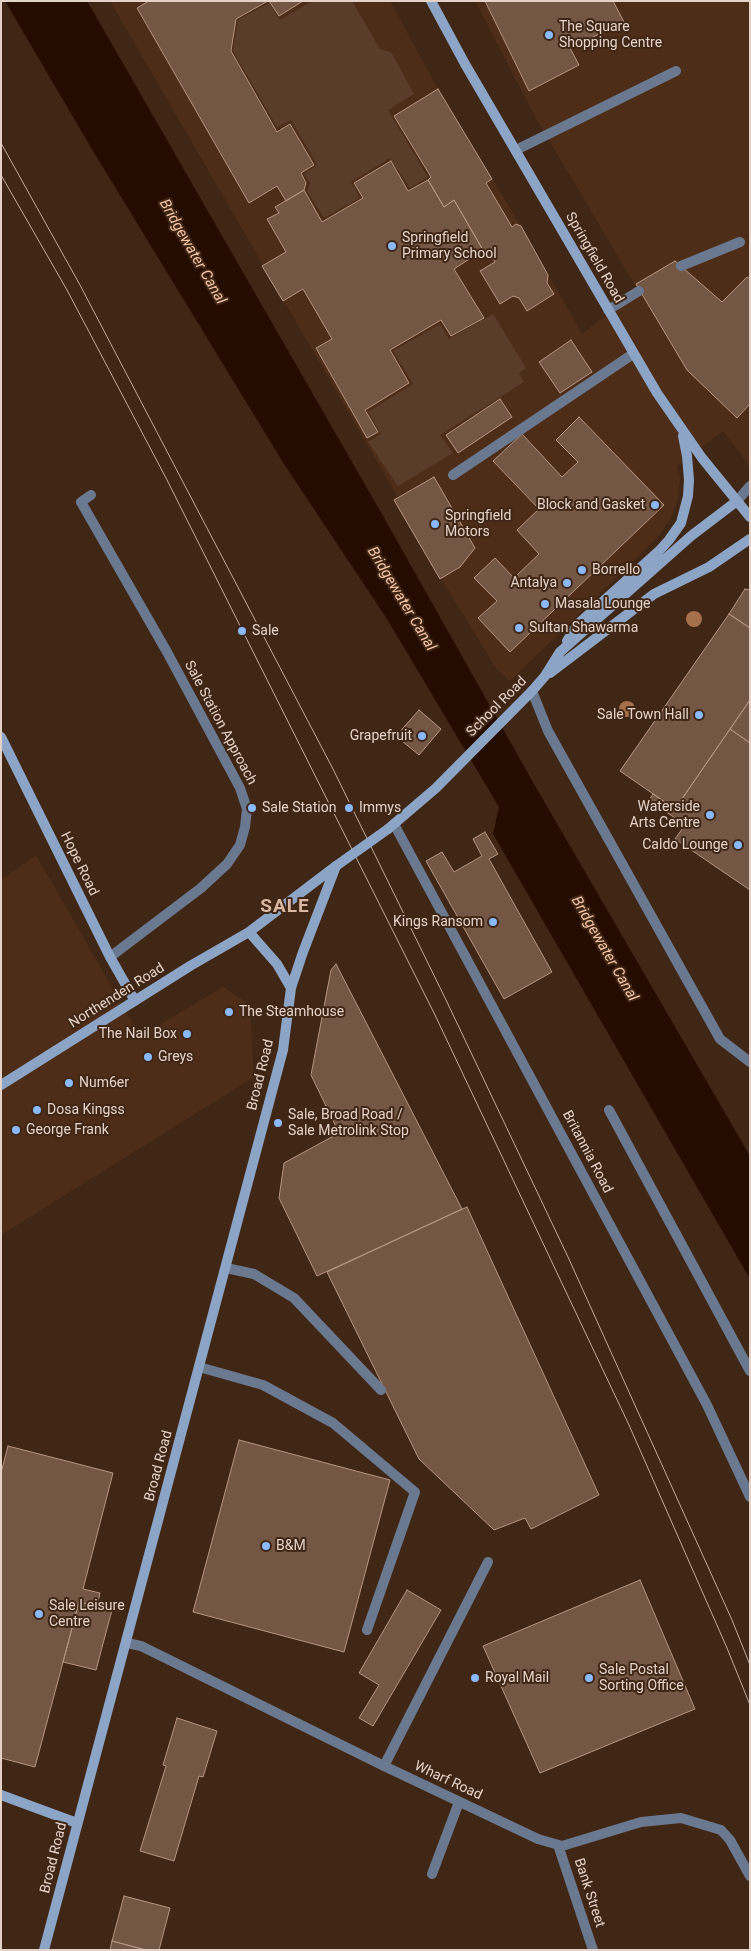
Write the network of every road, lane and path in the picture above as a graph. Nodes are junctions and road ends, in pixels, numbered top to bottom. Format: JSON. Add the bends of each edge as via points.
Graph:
{"nodes":[{"id":1,"x":431,"y":1,"type":"edge"},
{"id":2,"x":676,"y":71,"type":"dead end"},
{"id":3,"x":516,"y":150,"type":"junction"},
{"id":4,"x":740,"y":242,"type":"dead end"},
{"id":5,"x":681,"y":266,"type":"dead end"},
{"id":6,"x":639,"y":291,"type":"dead end"},
{"id":7,"x":608,"y":310,"type":"junction"},
{"id":8,"x":633,"y":354,"type":"junction"},
{"id":9,"x":682,"y":432,"type":"junction"},
{"id":10,"x":452,"y":475,"type":"dead end"},
{"id":11,"x":750,"y":486,"type":"edge"},
{"id":12,"x":91,"y":495,"type":"dead end"},
{"id":13,"x":737,"y":501,"type":"junction"},
{"id":14,"x":750,"y":517,"type":"edge"},
{"id":15,"x":750,"y":539,"type":"edge"},
{"id":16,"x":560,"y":652,"type":"junction"},
{"id":17,"x":545,"y":676,"type":"junction"},
{"id":18,"x":532,"y":691,"type":"junction"},
{"id":19,"x":1,"y":737,"type":"edge"},
{"id":20,"x":391,"y":826,"type":"junction"},
{"id":21,"x":336,"y":866,"type":"junction"},
{"id":22,"x":249,"y":932,"type":"junction"},
{"id":23,"x":110,"y":957,"type":"junction"},
{"id":24,"x":291,"y":988,"type":"junction"},
{"id":25,"x":134,"y":1002,"type":"junction"},
{"id":26,"x":750,"y":1062,"type":"edge"},
{"id":27,"x":1,"y":1085,"type":"edge"},
{"id":28,"x":609,"y":1110,"type":"dead end"},
{"id":29,"x":226,"y":1268,"type":"junction"},
{"id":30,"x":199,"y":1367,"type":"junction"},
{"id":31,"x":750,"y":1371,"type":"edge"},
{"id":32,"x":381,"y":1390,"type":"dead end"},
{"id":33,"x":746,"y":1477,"type":"edge"},
{"id":34,"x":750,"y":1497,"type":"edge"},
{"id":35,"x":488,"y":1562,"type":"dead end"},
{"id":36,"x":367,"y":1630,"type":"dead end"},
{"id":37,"x":127,"y":1643,"type":"junction"},
{"id":38,"x":384,"y":1766,"type":"junction"},
{"id":39,"x":1,"y":1795,"type":"edge"},
{"id":40,"x":459,"y":1802,"type":"junction"},
{"id":41,"x":77,"y":1823,"type":"junction"},
{"id":42,"x":558,"y":1845,"type":"junction"},
{"id":43,"x":432,"y":1874,"type":"dead end"},
{"id":44,"x":750,"y":1876,"type":"edge"},
{"id":45,"x":44,"y":1950,"type":"edge"},
{"id":46,"x":593,"y":1950,"type":"edge"}],
"edges":[{"from":1,"to":3,"type":"main road","name":"Springfield Road","via":[[464,64]]},
{"from":2,"to":3,"type":"street"},
{"from":3,"to":7,"type":"main road","name":"Springfield Road"},
{"from":4,"to":5,"type":"street"},
{"from":6,"to":7,"type":"street"},
{"from":7,"to":8,"type":"main road","name":"Springfield Road"},
{"from":8,"to":9,"type":"main road","name":"Springfield Road"},
{"from":8,"to":10,"type":"street"},
{"from":9,"to":13,"type":"main road","name":"Springfield Road"},
{"from":9,"to":16,"type":"main road","via":[[689,480],[681,523],[659,551],[578,624]]},
{"from":11,"to":13,"type":"street","name":"School Road"},
{"from":12,"to":23,"type":"street","name":"Sale Station Approach","via":[[82,502],[167,652],[240,788],[247,809],[240,845],[227,864],[201,888]]},
{"from":13,"to":14,"type":"main road","name":"Springfield Road"},
{"from":13,"to":16,"type":"main road","name":"School Road","via":[[691,536]]},
{"from":15,"to":17,"type":"main road","via":[[709,567],[654,594]]},
{"from":16,"to":17,"type":"main road","name":"School Road"},
{"from":17,"to":18,"type":"main road","name":"School Road"},
{"from":18,"to":20,"type":"main road","name":"School Road","via":[[436,788]]},
{"from":18,"to":26,"type":"street","via":[[548,731],[720,1039]]},
{"from":19,"to":23,"type":"main road","name":"Hope Road"},
{"from":20,"to":21,"type":"main road","name":"School Road","bridge":true},
{"from":20,"to":33,"type":"street","name":"Britannia Road"},
{"from":21,"to":22,"type":"main road","name":"School Road"},
{"from":21,"to":24,"type":"main road","name":"Broad Road"},
{"from":22,"to":24,"type":"main road","via":[[277,964]]},
{"from":22,"to":25,"type":"main road","name":"Northenden Road"},
{"from":23,"to":25,"type":"main road","name":"Hope Road"},
{"from":24,"to":29,"type":"main road","name":"Broad Road","via":[[283,1050]]},
{"from":25,"to":27,"type":"main road","name":"Northenden Road"},
{"from":28,"to":31,"type":"street"},
{"from":29,"to":30,"type":"main road","name":"Broad Road"},
{"from":29,"to":32,"type":"street","via":[[254,1274],[294,1298]]},
{"from":30,"to":36,"type":"street","via":[[262,1385],[333,1423],[415,1492]]},
{"from":30,"to":37,"type":"main road","name":"Broad Road"},
{"from":33,"to":34,"type":"street","name":"Britannia Road"},
{"from":35,"to":38,"type":"street"},
{"from":37,"to":38,"type":"street","name":"Wharf Road","via":[[142,1646]]},
{"from":37,"to":41,"type":"main road","name":"Broad Road"},
{"from":38,"to":40,"type":"street","name":"Wharf Road"},
{"from":39,"to":41,"type":"main road"},
{"from":40,"to":42,"type":"street","name":"Wharf Road"},
{"from":40,"to":43,"type":"street"},
{"from":41,"to":45,"type":"main road","name":"Broad Road"},
{"from":42,"to":44,"type":"street","via":[[641,1822],[681,1818],[721,1830]]},
{"from":42,"to":46,"type":"street","name":"Bank Street"}]}
